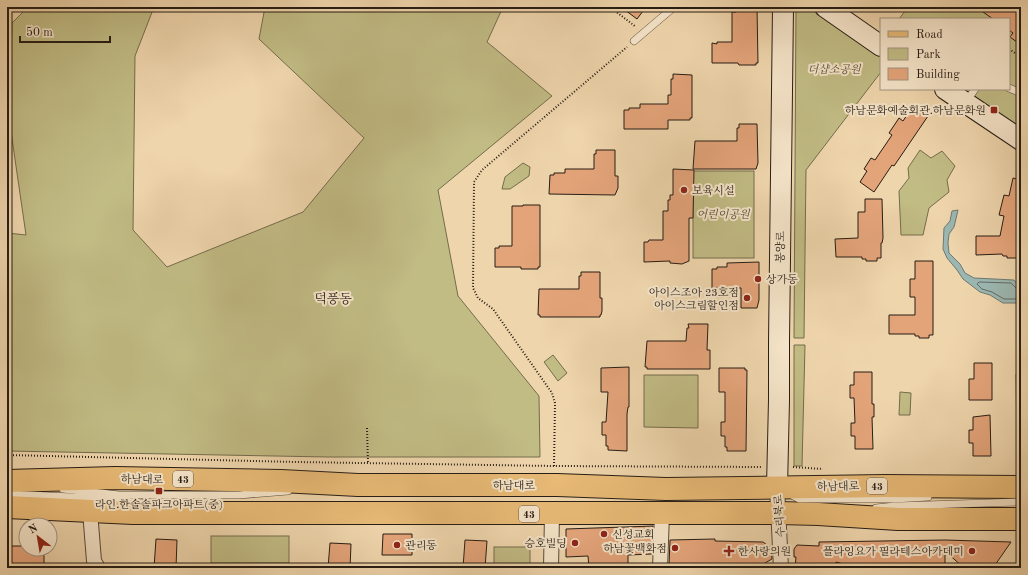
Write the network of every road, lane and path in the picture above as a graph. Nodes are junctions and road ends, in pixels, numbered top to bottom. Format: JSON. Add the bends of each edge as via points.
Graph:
{"nodes":[{"id":1,"x":610,"y":7,"type":"edge"},
{"id":2,"x":674,"y":7,"type":"edge"},
{"id":3,"x":783,"y":7,"type":"edge"},
{"id":4,"x":831,"y":9,"type":"edge"},
{"id":5,"x":644,"y":32,"type":"junction"},
{"id":6,"x":634,"y":41,"type":"joint"},
{"id":7,"x":880,"y":45,"type":"edge"},
{"id":8,"x":1010,"y":50,"type":"edge"},
{"id":9,"x":1021,"y":57,"type":"edge"},
{"id":10,"x":1010,"y":88,"type":"edge"},
{"id":11,"x":949,"y":90,"type":"edge"},
{"id":12,"x":1021,"y":93,"type":"edge"},
{"id":13,"x":970,"y":96,"type":"edge"},
{"id":14,"x":1021,"y":140,"type":"edge"},
{"id":15,"x":367,"y":428,"type":"dead end"},
{"id":16,"x":7,"y":456,"type":"edge"},
{"id":17,"x":368,"y":463,"type":"junction"},
{"id":18,"x":554,"y":466,"type":"junction"},
{"id":19,"x":759,"y":467,"type":"dead end"},
{"id":20,"x":7,"y":482,"type":"edge"},
{"id":21,"x":358,"y":485,"type":"junction"},
{"id":22,"x":777,"y":487,"type":"junction"},
{"id":23,"x":977,"y":487,"type":"junction"},
{"id":24,"x":1021,"y":487,"type":"edge"},
{"id":25,"x":303,"y":490,"type":"dead end"},
{"id":26,"x":295,"y":491,"type":"dead end"},
{"id":27,"x":956,"y":493,"type":"dead end"},
{"id":28,"x":7,"y":494,"type":"edge"},
{"id":29,"x":934,"y":496,"type":"dead end"},
{"id":30,"x":1021,"y":502,"type":"edge"},
{"id":31,"x":148,"y":503,"type":"dead end"},
{"id":32,"x":171,"y":506,"type":"dead end"},
{"id":33,"x":7,"y":507,"type":"edge"},
{"id":34,"x":90,"y":511,"type":"junction"},
{"id":35,"x":240,"y":513,"type":"junction"},
{"id":36,"x":552,"y":514,"type":"junction"},
{"id":37,"x":662,"y":514,"type":"junction"},
{"id":38,"x":779,"y":514,"type":"junction"},
{"id":39,"x":818,"y":514,"type":"junction"},
{"id":40,"x":1021,"y":519,"type":"edge"},
{"id":41,"x":778,"y":566,"type":"edge"},
{"id":42,"x":98,"y":568,"type":"edge"},
{"id":43,"x":551,"y":568,"type":"edge"},
{"id":44,"x":660,"y":568,"type":"edge"}],
"edges":[{"from":1,"to":5,"type":"path"},
{"from":2,"to":5,"type":"lane"},
{"from":3,"to":22,"type":"street","name":"봉양로"},
{"from":4,"to":7,"type":"street"},
{"from":5,"to":6,"type":"lane"},
{"from":6,"to":18,"type":"path","via":[[482,170],[474,182],[473,288],[478,298],[493,310],[552,393],[555,403]]},
{"from":8,"to":9,"type":"path"},
{"from":10,"to":12,"type":"lane"},
{"from":11,"to":13,"type":"street"},
{"from":13,"to":14,"type":"street"},
{"from":15,"to":17,"type":"path"},
{"from":16,"to":17,"type":"path"},
{"from":17,"to":18,"type":"path"},
{"from":18,"to":19,"type":"path"},
{"from":20,"to":21,"type":"main road","name":"하남대로","number":"43","via":[[115,478]]},
{"from":20,"to":26,"type":"lane","via":[[119,495],[240,495]]},
{"from":21,"to":22,"type":"main road","name":"하남대로","number":"43","via":[[557,485],[666,489]]},
{"from":21,"to":25,"type":"lane"},
{"from":22,"to":23,"type":"main road","name":"하남대로","number":"43"},
{"from":22,"to":29,"type":"lane","via":[[799,499],[894,499]]},
{"from":22,"to":38,"type":"street","name":"수리북로"},
{"from":23,"to":24,"type":"main road","name":"하남대로","number":"43"},
{"from":23,"to":27,"type":"lane"},
{"from":28,"to":31,"type":"lane"},
{"from":30,"to":39,"type":"lane","via":[[895,506]]},
{"from":32,"to":35,"type":"lane"},
{"from":33,"to":34,"type":"main road","number":"43"},
{"from":34,"to":35,"type":"main road","number":"43"},
{"from":34,"to":42,"type":"street","via":[[94,561]]},
{"from":35,"to":36,"type":"main road","number":"43"},
{"from":36,"to":37,"type":"main road","number":"43"},
{"from":36,"to":43,"type":"street"},
{"from":37,"to":38,"type":"main road","number":"43"},
{"from":37,"to":44,"type":"street"},
{"from":38,"to":39,"type":"main road","number":"43"},
{"from":38,"to":41,"type":"street","name":"수리북로"},
{"from":39,"to":40,"type":"main road","number":"43","via":[[898,519]]}]}
